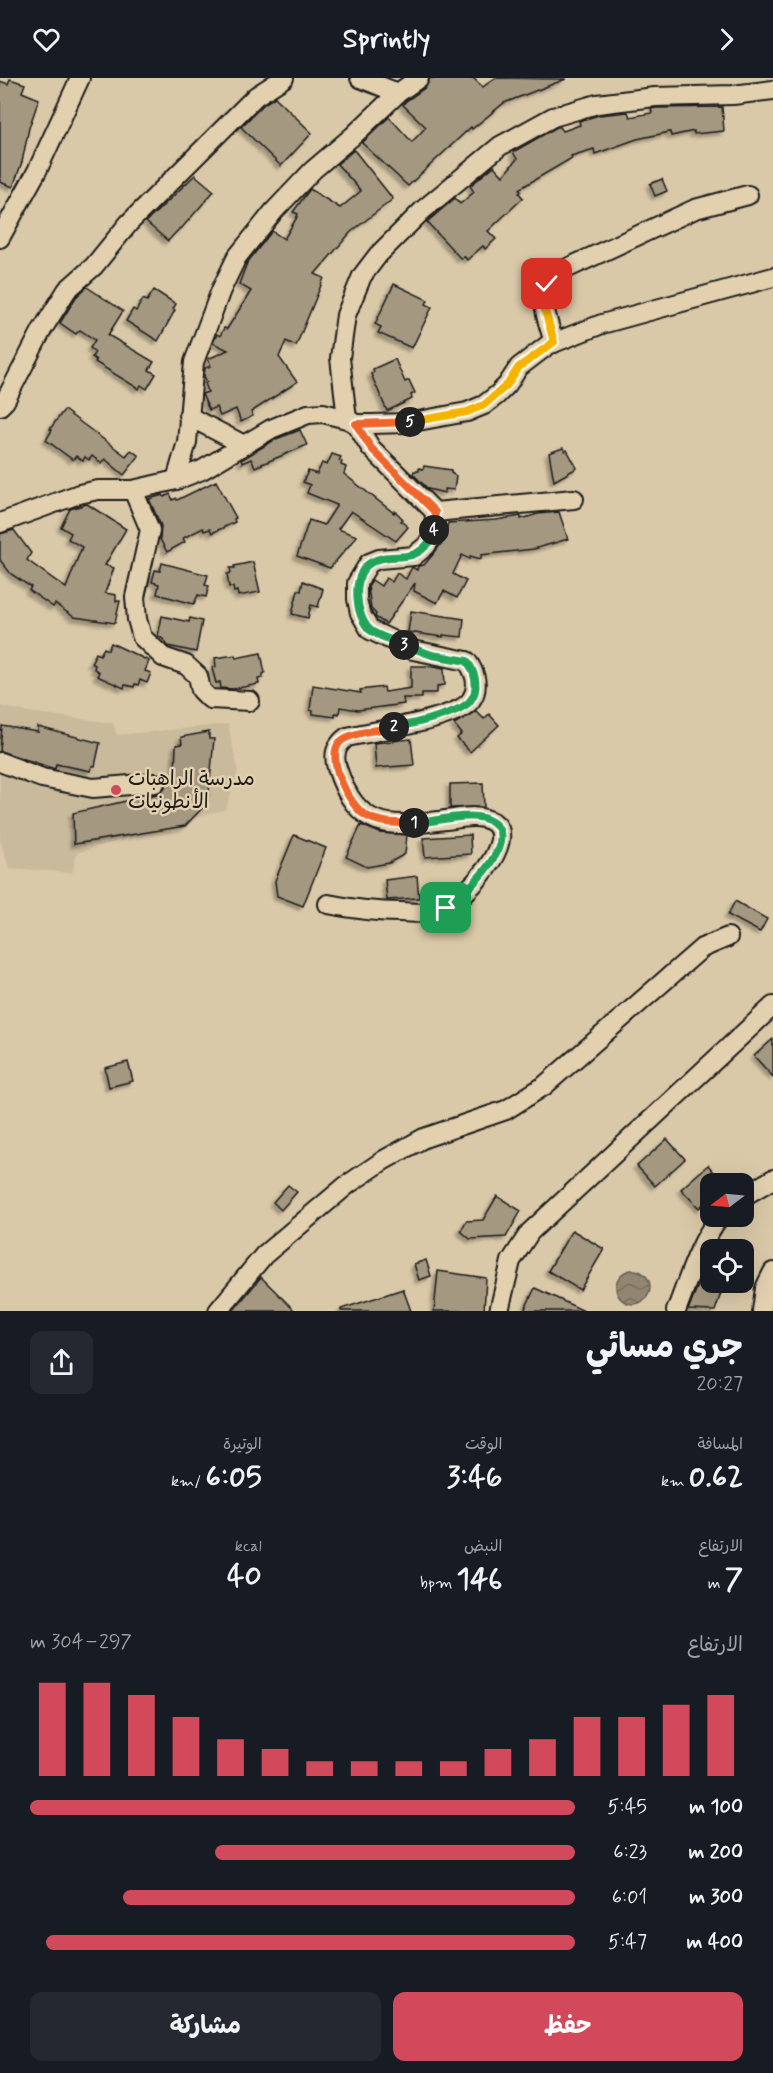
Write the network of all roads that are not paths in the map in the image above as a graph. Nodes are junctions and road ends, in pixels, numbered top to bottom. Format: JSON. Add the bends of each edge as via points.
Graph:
{"nodes":[{"id":1,"x":80,"y":78,"type":"edge"},
{"id":2,"x":285,"y":78,"type":"edge"},
{"id":3,"x":360,"y":78,"type":"edge"},
{"id":4,"x":419,"y":78,"type":"edge"},
{"id":5,"x":773,"y":90,"type":"edge"},
{"id":6,"x":398,"y":93,"type":"junction"},
{"id":7,"x":748,"y":195,"type":"dead end"},
{"id":8,"x":0,"y":238,"type":"edge"},
{"id":9,"x":773,"y":277,"type":"edge"},
{"id":10,"x":554,"y":342,"type":"junction"},
{"id":11,"x":0,"y":406,"type":"edge"},
{"id":12,"x":188,"y":416,"type":"junction"},
{"id":13,"x":352,"y":421,"type":"junction"},
{"id":14,"x":244,"y":445,"type":"junction"},
{"id":15,"x":176,"y":480,"type":"junction"},
{"id":16,"x":133,"y":490,"type":"junction"},
{"id":17,"x":574,"y":498,"type":"dead end"},
{"id":18,"x":435,"y":512,"type":"junction"},
{"id":19,"x":0,"y":523,"type":"edge"},
{"id":20,"x":250,"y":701,"type":"dead end"},
{"id":21,"x":0,"y":762,"type":"edge"},
{"id":22,"x":155,"y":783,"type":"dead end"},
{"id":23,"x":328,"y":904,"type":"dead end"},
{"id":24,"x":728,"y":937,"type":"dead end"},
{"id":25,"x":773,"y":1006,"type":"edge"},
{"id":26,"x":773,"y":1179,"type":"edge"},
{"id":27,"x":754,"y":1190,"type":"edge"},
{"id":28,"x":712,"y":1227,"type":"edge"},
{"id":29,"x":773,"y":1272,"type":"edge"},
{"id":30,"x":218,"y":1311,"type":"edge"},
{"id":31,"x":499,"y":1311,"type":"edge"},
{"id":32,"x":676,"y":1311,"type":"edge"},
{"id":33,"x":762,"y":1311,"type":"edge"}],
"edges":[{"from":1,"to":8,"type":"street","via":[[37,171]]},
{"from":2,"to":11,"type":"street","via":[[256,96],[68,290]]},
{"from":3,"to":6,"type":"street"},
{"from":4,"to":6,"type":"street"},
{"from":5,"to":13,"type":"street","via":[[597,104],[553,117],[500,146],[423,210],[362,276],[346,315],[340,358]]},
{"from":6,"to":12,"type":"street","via":[[290,194],[237,257],[194,362]]},
{"from":7,"to":10,"type":"street","via":[[695,209],[559,272],[547,284],[543,304]]},
{"from":9,"to":10,"type":"street","via":[[602,324]]},
{"from":10,"to":13,"type":"street","via":[[519,367],[497,395],[467,412],[407,423]]},
{"from":12,"to":14,"type":"street"},
{"from":12,"to":15,"type":"street","via":[[188,442]]},
{"from":13,"to":14,"type":"street","via":[[323,413],[308,414]]},
{"from":13,"to":18,"type":"street","via":[[371,448]]},
{"from":14,"to":15,"type":"street","via":[[202,470]]},
{"from":15,"to":16,"type":"street"},
{"from":16,"to":19,"type":"street","via":[[79,494]]},
{"from":16,"to":20,"type":"street","via":[[150,530],[135,597],[142,637],[163,657],[186,665],[198,676],[201,690],[210,699]]},
{"from":17,"to":18,"type":"street"},
{"from":18,"to":23,"type":"street","via":[[434,534],[426,546],[414,556],[369,563],[357,583],[357,599],[370,630],[413,650],[467,661],[475,675],[471,700],[439,716],[347,737],[336,749],[335,762],[356,808],[376,820],[397,824],[481,817],[499,827],[502,837],[488,866],[446,908],[427,913],[367,912]]},
{"from":21,"to":22,"type":"street","via":[[42,778],[93,788]]},
{"from":24,"to":30,"type":"street","via":[[702,948],[553,1079],[521,1102],[424,1138],[347,1185],[264,1256]]},
{"from":25,"to":31,"type":"street","via":[[530,1232],[511,1261]]},
{"from":26,"to":27,"type":"street"},
{"from":28,"to":32,"type":"street","via":[[697,1254]]},
{"from":29,"to":33,"type":"street","via":[[765,1288]]}]}
